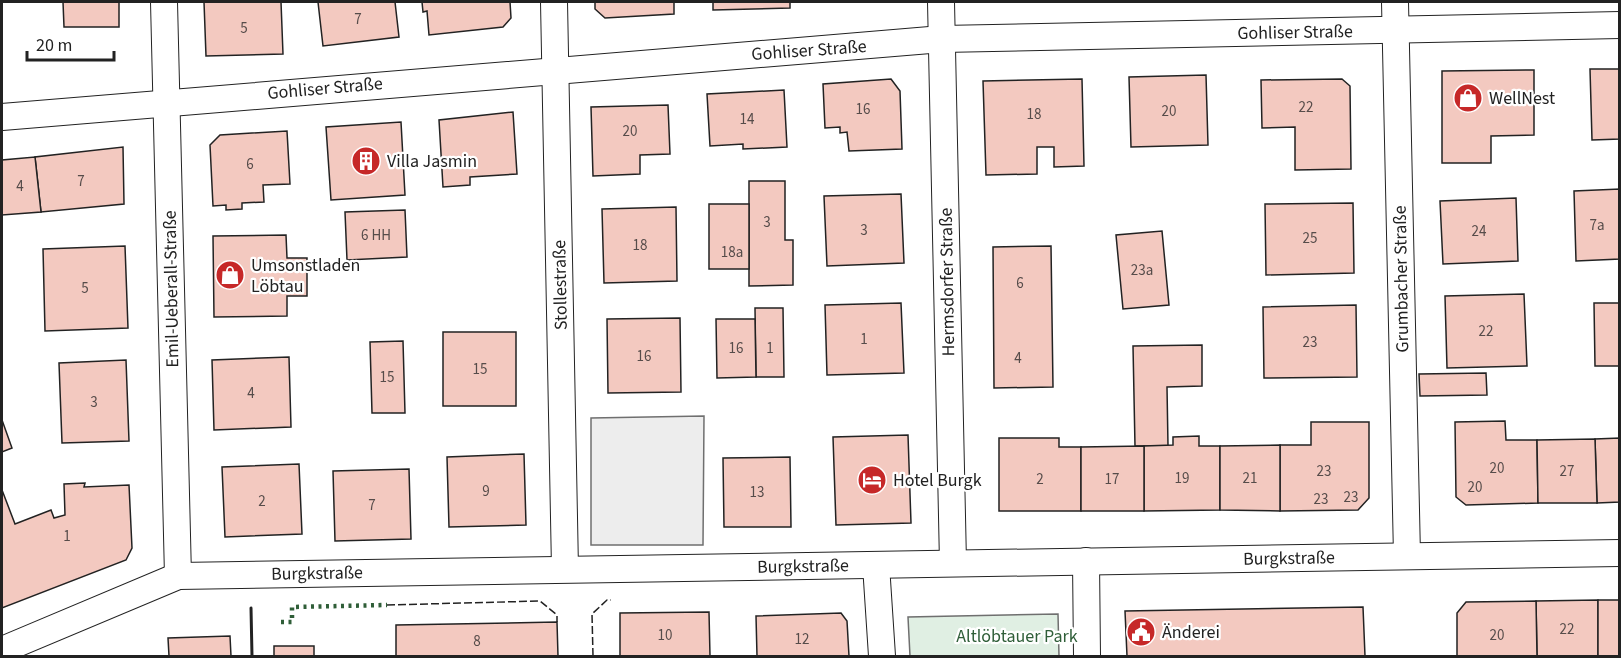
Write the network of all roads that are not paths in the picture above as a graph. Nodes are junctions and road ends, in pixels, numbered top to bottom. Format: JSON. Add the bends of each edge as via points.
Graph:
{"nodes":[{"id":1,"x":164,"y":2,"type":"edge"},
{"id":2,"x":554,"y":2,"type":"edge"},
{"id":3,"x":941,"y":2,"type":"edge"},
{"id":4,"x":1395,"y":2,"type":"edge"},
{"id":5,"x":1620,"y":25,"type":"edge"},
{"id":6,"x":1396,"y":30,"type":"junction"},
{"id":7,"x":942,"y":39,"type":"junction"},
{"id":8,"x":555,"y":70,"type":"junction"},
{"id":9,"x":167,"y":101,"type":"junction"},
{"id":10,"x":2,"y":117,"type":"edge"},
{"id":11,"x":1620,"y":553,"type":"edge"},
{"id":12,"x":1407,"y":556,"type":"junction"},
{"id":13,"x":1086,"y":561,"type":"junction"},
{"id":14,"x":953,"y":563,"type":"junction"},
{"id":15,"x":876,"y":565,"type":"junction"},
{"id":16,"x":565,"y":570,"type":"junction"},
{"id":17,"x":178,"y":576,"type":"junction"},
{"id":18,"x":2,"y":650,"type":"edge"},
{"id":19,"x":882,"y":657,"type":"edge"},
{"id":20,"x":1087,"y":657,"type":"edge"}],
"edges":[{"from":1,"to":9,"type":"street","name":"Emil-Ueberall-Straße"},
{"from":2,"to":8,"type":"street","name":"Stollestraße"},
{"from":3,"to":7,"type":"street","name":"Hermsdorfer Straße"},
{"from":4,"to":6,"type":"street","name":"Grumbacher Straße"},
{"from":5,"to":6,"type":"street","name":"Gohliser Straße"},
{"from":6,"to":7,"type":"street","name":"Gohliser Straße"},
{"from":6,"to":12,"type":"street","name":"Grumbacher Straße"},
{"from":7,"to":8,"type":"street","name":"Gohliser Straße"},
{"from":7,"to":14,"type":"street","name":"Hermsdorfer Straße"},
{"from":8,"to":9,"type":"street","name":"Gohliser Straße"},
{"from":8,"to":16,"type":"street","name":"Stollestraße"},
{"from":9,"to":10,"type":"street","name":"Gohliser Straße"},
{"from":9,"to":17,"type":"street","name":"Emil-Ueberall-Straße"},
{"from":11,"to":12,"type":"street","name":"Burgkstraße"},
{"from":12,"to":13,"type":"street","name":"Burgkstraße"},
{"from":13,"to":14,"type":"street","name":"Burgkstraße"},
{"from":13,"to":20,"type":"street"},
{"from":14,"to":15,"type":"street","name":"Burgkstraße"},
{"from":15,"to":16,"type":"street","name":"Burgkstraße"},
{"from":15,"to":19,"type":"street"},
{"from":16,"to":17,"type":"street","name":"Burgkstraße"},
{"from":17,"to":18,"type":"street","name":"Burgkstraße"}]}
